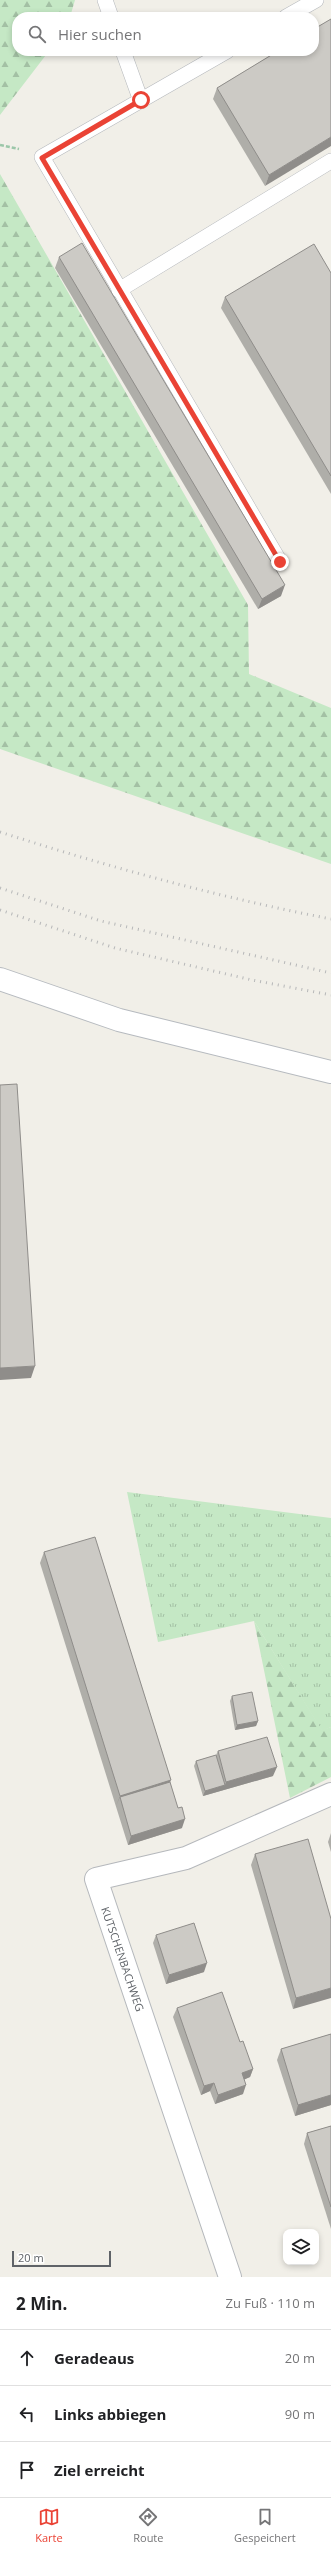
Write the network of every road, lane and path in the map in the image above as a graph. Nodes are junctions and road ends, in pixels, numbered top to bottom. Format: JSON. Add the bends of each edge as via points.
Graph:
{"nodes":[{"id":1,"x":104,"y":0,"type":"edge"},
{"id":2,"x":316,"y":0,"type":"edge"},
{"id":3,"x":109,"y":12,"type":"edge"},
{"id":4,"x":295,"y":12,"type":"edge"},
{"id":5,"x":125,"y":56,"type":"edge"},
{"id":6,"x":218,"y":56,"type":"edge"},
{"id":7,"x":141,"y":100,"type":"junction"},
{"id":8,"x":331,"y":161,"type":"edge"},
{"id":9,"x":119,"y":290,"type":"junction"},
{"id":10,"x":280,"y":562,"type":"dead end"},
{"id":11,"x":0,"y":979,"type":"edge"},
{"id":12,"x":331,"y":1072,"type":"edge"},
{"id":13,"x":331,"y":1794,"type":"edge"},
{"id":14,"x":230,"y":2277,"type":"edge"}],
"edges":[{"from":1,"to":3,"type":"lane"},
{"from":2,"to":4,"type":"lane"},
{"from":5,"to":7,"type":"lane"},
{"from":6,"to":7,"type":"lane"},
{"from":7,"to":9,"type":"lane","via":[[42,158]]},
{"from":8,"to":9,"type":"lane"},
{"from":9,"to":10,"type":"lane"},
{"from":11,"to":12,"type":"street","via":[[119,1020]]},
{"from":13,"to":14,"type":"street","name":"KUTSCHENBACHWEG","via":[[186,1858],[96,1879]]}]}
